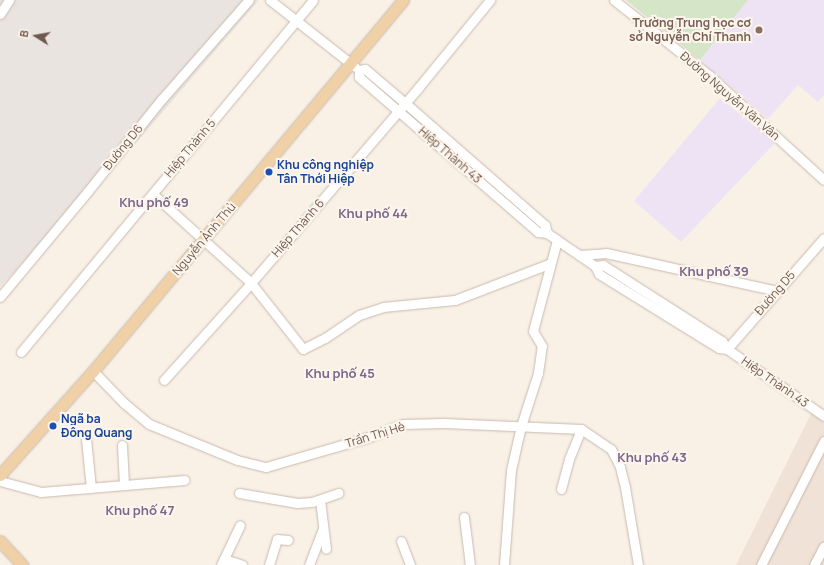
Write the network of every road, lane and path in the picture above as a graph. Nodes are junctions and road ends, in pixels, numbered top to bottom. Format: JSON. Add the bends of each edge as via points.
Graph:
{"nodes":[{"id":1,"x":9,"y":0,"type":"edge"},
{"id":2,"x":249,"y":0,"type":"edge"},
{"id":3,"x":270,"y":0,"type":"edge"},
{"id":4,"x":313,"y":0,"type":"edge"},
{"id":5,"x":403,"y":0,"type":"edge"},
{"id":6,"x":490,"y":0,"type":"edge"},
{"id":7,"x":614,"y":0,"type":"edge"},
{"id":8,"x":0,"y":14,"type":"edge"},
{"id":9,"x":296,"y":20,"type":"junction"},
{"id":10,"x":355,"y":67,"type":"junction"},
{"id":11,"x":405,"y":103,"type":"junction"},
{"id":12,"x":398,"y":111,"type":"junction"},
{"id":13,"x":824,"y":180,"type":"edge"},
{"id":14,"x":153,"y":194,"type":"junction"},
{"id":15,"x":547,"y":233,"type":"junction"},
{"id":16,"x":824,"y":238,"type":"edge"},
{"id":17,"x":204,"y":239,"type":"junction"},
{"id":18,"x":557,"y":240,"type":"junction"},
{"id":19,"x":579,"y":255,"type":"junction"},
{"id":20,"x":549,"y":264,"type":"junction"},
{"id":21,"x":250,"y":283,"type":"junction"},
{"id":22,"x":777,"y":291,"type":"junction"},
{"id":23,"x":0,"y":297,"type":"edge"},
{"id":24,"x":727,"y":348,"type":"junction"},
{"id":25,"x":22,"y":352,"type":"dead end"},
{"id":26,"x":93,"y":371,"type":"junction"},
{"id":27,"x":164,"y":380,"type":"dead end"},
{"id":28,"x":824,"y":416,"type":"edge"},
{"id":29,"x":521,"y":426,"type":"junction"},
{"id":30,"x":581,"y":429,"type":"junction"},
{"id":31,"x":86,"y":439,"type":"dead end"},
{"id":32,"x":824,"y":441,"type":"edge"},
{"id":33,"x":122,"y":445,"type":"dead end"},
{"id":34,"x":0,"y":475,"type":"edge"},
{"id":35,"x":185,"y":480,"type":"dead end"},
{"id":36,"x":0,"y":481,"type":"edge"},
{"id":37,"x":124,"y":485,"type":"junction"},
{"id":38,"x":91,"y":488,"type":"junction"},
{"id":39,"x":561,"y":489,"type":"dead end"},
{"id":40,"x":240,"y":493,"type":"dead end"},
{"id":41,"x":338,"y":493,"type":"dead end"},
{"id":42,"x":320,"y":500,"type":"junction"},
{"id":43,"x":464,"y":517,"type":"dead end"},
{"id":44,"x":240,"y":525,"type":"dead end"},
{"id":45,"x":323,"y":528,"type":"junction"},
{"id":46,"x":288,"y":540,"type":"dead end"},
{"id":47,"x":0,"y":541,"type":"edge"},
{"id":48,"x":401,"y":541,"type":"dead end"},
{"id":49,"x":824,"y":546,"type":"edge"},
{"id":50,"x":326,"y":549,"type":"dead end"},
{"id":51,"x":223,"y":562,"type":"edge"},
{"id":52,"x":22,"y":565,"type":"edge"},
{"id":53,"x":242,"y":565,"type":"edge"},
{"id":54,"x":269,"y":565,"type":"edge"},
{"id":55,"x":308,"y":565,"type":"edge"},
{"id":56,"x":410,"y":565,"type":"edge"},
{"id":57,"x":470,"y":565,"type":"edge"},
{"id":58,"x":504,"y":565,"type":"edge"},
{"id":59,"x":638,"y":565,"type":"edge"},
{"id":60,"x":761,"y":565,"type":"edge"},
{"id":61,"x":814,"y":565,"type":"edge"}],
"edges":[{"from":1,"to":8,"type":"street"},
{"from":2,"to":23,"type":"street","name":"Đường D6","via":[[161,100]]},
{"from":3,"to":9,"type":"street","name":"Hiệp Thành 43"},
{"from":4,"to":9,"type":"street","name":"Hiệp Thành 5"},
{"from":5,"to":10,"type":"main road","name":"Nguyễn Ảnh Thủ"},
{"from":6,"to":11,"type":"street","name":"Hiệp Thành 6"},
{"from":7,"to":13,"type":"street","name":"Đường Nguyễn Văn Vân","via":[[710,76]]},
{"from":9,"to":10,"type":"street","name":"Hiệp Thành 43"},
{"from":9,"to":14,"type":"street","name":"Hiệp Thành 5"},
{"from":10,"to":11,"type":"street","name":"Hiệp Thành 43","via":[[365,69]]},
{"from":10,"to":12,"type":"street","name":"Hiệp Thành 43","via":[[359,77]]},
{"from":10,"to":17,"type":"main road","name":"Nguyễn Ảnh Thủ"},
{"from":11,"to":12,"type":"street","name":"Hiệp Thành 6"},
{"from":11,"to":15,"type":"street","name":"Hiệp Thành 43","via":[[545,225]]},
{"from":12,"to":15,"type":"street","name":"Hiệp Thành 43","via":[[538,232]]},
{"from":12,"to":21,"type":"street","name":"Hiệp Thành 6"},
{"from":14,"to":17,"type":"street"},
{"from":14,"to":25,"type":"street","name":"Hiệp Thành 5"},
{"from":15,"to":18,"type":"street","name":"Hiệp Thành 43"},
{"from":16,"to":22,"type":"street","name":"Đường D5"},
{"from":17,"to":21,"type":"street"},
{"from":17,"to":26,"type":"main road","name":"Nguyễn Ảnh Thủ"},
{"from":18,"to":19,"type":"street","name":"Hiệp Thành 43"},
{"from":18,"to":20,"type":"street"},
{"from":19,"to":22,"type":"street","via":[[606,253]]},
{"from":19,"to":24,"type":"street","name":"Hiệp Thành 43","via":[[595,266],[599,274],[719,348]]},
{"from":20,"to":21,"type":"street","via":[[455,300],[383,307],[359,315],[325,338],[303,349]]},
{"from":20,"to":29,"type":"street","via":[[533,331],[542,346],[538,372]]},
{"from":21,"to":27,"type":"street","name":"Hiệp Thành 6"},
{"from":22,"to":24,"type":"street","name":"Đường D5"},
{"from":24,"to":28,"type":"street","name":"Hiệp Thành 43"},
{"from":26,"to":29,"type":"street","name":"Trần Thị Hè","via":[[149,424],[245,463],[266,466],[369,437],[403,424]]},
{"from":26,"to":34,"type":"main road","name":"Nguyễn Ảnh Thủ"},
{"from":29,"to":30,"type":"street","name":"Trần Thị Hè"},
{"from":29,"to":58,"type":"street","via":[[511,470]]},
{"from":30,"to":39,"type":"street"},
{"from":30,"to":59,"type":"street","via":[[611,449],[620,467]]},
{"from":31,"to":38,"type":"street"},
{"from":32,"to":60,"type":"street"},
{"from":33,"to":37,"type":"street"},
{"from":35,"to":37,"type":"street"},
{"from":36,"to":38,"type":"street","via":[[41,492]]},
{"from":37,"to":38,"type":"street"},
{"from":40,"to":42,"type":"street","via":[[297,503]]},
{"from":41,"to":42,"type":"street"},
{"from":42,"to":45,"type":"street"},
{"from":43,"to":57,"type":"street"},
{"from":44,"to":51,"type":"street"},
{"from":45,"to":50,"type":"street"},
{"from":45,"to":55,"type":"street"},
{"from":46,"to":54,"type":"street","via":[[277,539]]},
{"from":47,"to":52,"type":"main road"},
{"from":48,"to":56,"type":"street"},
{"from":49,"to":61,"type":"street"},
{"from":51,"to":53,"type":"street"}]}
